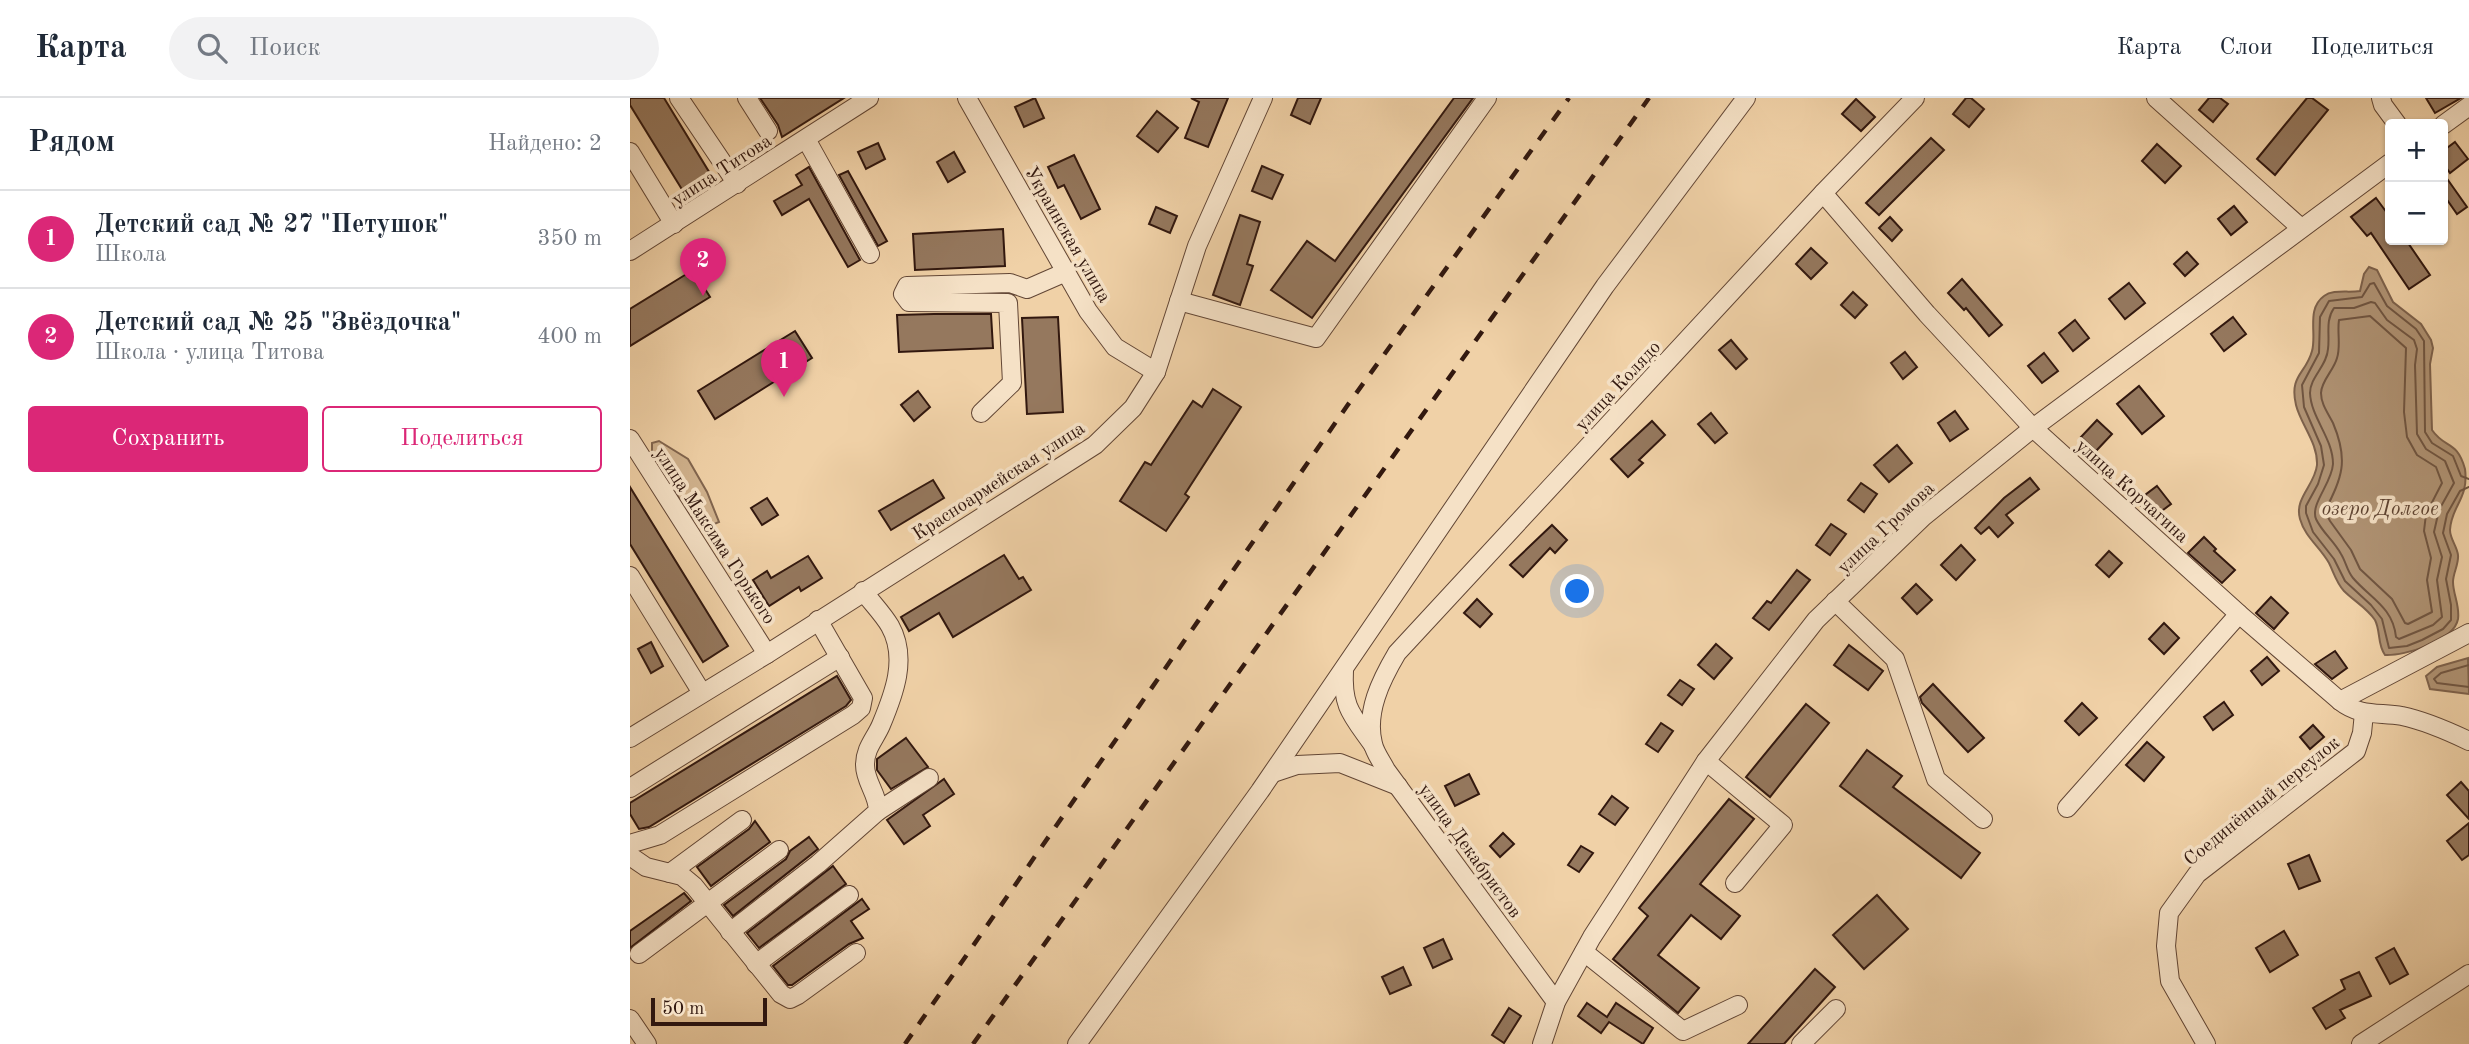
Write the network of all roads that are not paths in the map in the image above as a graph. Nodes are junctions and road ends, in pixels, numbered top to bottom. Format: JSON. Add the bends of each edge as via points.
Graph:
{"nodes":[{"id":1,"x":679,"y":98,"type":"edge"},
{"id":2,"x":747,"y":98,"type":"edge"},
{"id":3,"x":869,"y":98,"type":"edge"},
{"id":4,"x":967,"y":98,"type":"edge"},
{"id":5,"x":1263,"y":98,"type":"edge"},
{"id":6,"x":1487,"y":98,"type":"edge"},
{"id":7,"x":1746,"y":98,"type":"edge"},
{"id":8,"x":1915,"y":98,"type":"edge"},
{"id":9,"x":2156,"y":98,"type":"edge"},
{"id":10,"x":2381,"y":98,"type":"edge"},
{"id":11,"x":2469,"y":106,"type":"edge"},
{"id":12,"x":2393,"y":119,"type":"edge"},
{"id":13,"x":2448,"y":121,"type":"edge"},
{"id":14,"x":768,"y":131,"type":"dead end"},
{"id":15,"x":806,"y":139,"type":"junction"},
{"id":16,"x":630,"y":152,"type":"edge"},
{"id":17,"x":2385,"y":167,"type":"edge"},
{"id":18,"x":737,"y":184,"type":"junction"},
{"id":19,"x":1823,"y":193,"type":"junction"},
{"id":20,"x":674,"y":224,"type":"junction"},
{"id":21,"x":2301,"y":228,"type":"junction"},
{"id":22,"x":630,"y":251,"type":"edge"},
{"id":23,"x":870,"y":254,"type":"dead end"},
{"id":24,"x":1066,"y":272,"type":"junction"},
{"id":25,"x":1027,"y":289,"type":"junction"},
{"id":26,"x":1179,"y":301,"type":"junction"},
{"id":27,"x":1009,"y":303,"type":"junction"},
{"id":28,"x":1156,"y":372,"type":"junction"},
{"id":29,"x":981,"y":413,"type":"dead end"},
{"id":30,"x":2033,"y":428,"type":"junction"},
{"id":31,"x":630,"y":439,"type":"edge"},
{"id":32,"x":630,"y":576,"type":"edge"},
{"id":33,"x":863,"y":592,"type":"junction"},
{"id":34,"x":1835,"y":601,"type":"junction"},
{"id":35,"x":2239,"y":614,"type":"junction"},
{"id":36,"x":818,"y":620,"type":"junction"},
{"id":37,"x":2469,"y":633,"type":"edge"},
{"id":38,"x":767,"y":654,"type":"junction"},
{"id":39,"x":840,"y":657,"type":"junction"},
{"id":40,"x":1344,"y":670,"type":"junction"},
{"id":41,"x":702,"y":693,"type":"junction"},
{"id":42,"x":2340,"y":701,"type":"junction"},
{"id":43,"x":2364,"y":713,"type":"junction"},
{"id":44,"x":1371,"y":714,"type":"joint"},
{"id":45,"x":630,"y":738,"type":"edge"},
{"id":46,"x":2469,"y":741,"type":"edge"},
{"id":47,"x":1373,"y":745,"type":"junction"},
{"id":48,"x":1706,"y":761,"type":"junction"},
{"id":49,"x":1273,"y":773,"type":"junction"},
{"id":50,"x":929,"y":778,"type":"dead end"},
{"id":51,"x":1398,"y":786,"type":"junction"},
{"id":52,"x":630,"y":788,"type":"edge"},
{"id":53,"x":2067,"y":808,"type":"dead end"},
{"id":54,"x":878,"y":811,"type":"junction"},
{"id":55,"x":1983,"y":818,"type":"dead end"},
{"id":56,"x":742,"y":820,"type":"dead end"},
{"id":57,"x":630,"y":844,"type":"edge"},
{"id":58,"x":779,"y":850,"type":"dead end"},
{"id":59,"x":630,"y":856,"type":"edge"},
{"id":60,"x":670,"y":873,"type":"junction"},
{"id":61,"x":1735,"y":883,"type":"dead end"},
{"id":62,"x":849,"y":895,"type":"dead end"},
{"id":63,"x":708,"y":904,"type":"junction"},
{"id":64,"x":730,"y":932,"type":"junction"},
{"id":65,"x":1584,"y":952,"type":"junction"},
{"id":66,"x":856,"y":953,"type":"dead end"},
{"id":67,"x":639,"y":954,"type":"dead end"},
{"id":68,"x":756,"y":964,"type":"junction"},
{"id":69,"x":2469,"y":974,"type":"edge"},
{"id":70,"x":1556,"y":1002,"type":"junction"},
{"id":71,"x":1738,"y":1005,"type":"dead end"},
{"id":72,"x":1836,"y":1009,"type":"dead end"},
{"id":73,"x":630,"y":1018,"type":"edge"},
{"id":74,"x":647,"y":1044,"type":"edge"},
{"id":75,"x":1077,"y":1044,"type":"edge"},
{"id":76,"x":1542,"y":1044,"type":"edge"},
{"id":77,"x":1801,"y":1044,"type":"edge"},
{"id":78,"x":2206,"y":1044,"type":"edge"},
{"id":79,"x":2361,"y":1044,"type":"edge"}],
"edges":[{"from":1,"to":18,"type":"street"},
{"from":2,"to":14,"type":"street"},
{"from":3,"to":15,"type":"street","name":"улица Титова"},
{"from":4,"to":24,"type":"street","name":"Украинская улица"},
{"from":5,"to":26,"type":"street","name":"Красноармейская улица","via":[[1197,246]]},
{"from":6,"to":26,"type":"street","via":[[1317,338]]},
{"from":7,"to":40,"type":"street","via":[[1605,286]]},
{"from":8,"to":19,"type":"street","name":"улица Колядо"},
{"from":9,"to":21,"type":"street"},
{"from":10,"to":12,"type":"street"},
{"from":11,"to":13,"type":"street"},
{"from":15,"to":18,"type":"street","name":"улица Титова"},
{"from":15,"to":23,"type":"street"},
{"from":16,"to":20,"type":"street"},
{"from":17,"to":21,"type":"street","name":"улица Громова"},
{"from":18,"to":20,"type":"street","name":"улица Титова"},
{"from":19,"to":30,"type":"street","name":"улица Корчагина"},
{"from":19,"to":44,"type":"street","name":"улица Колядо","via":[[1397,653],[1382,679]]},
{"from":20,"to":22,"type":"street","name":"улица Титова"},
{"from":21,"to":30,"type":"street","name":"улица Громова"},
{"from":24,"to":25,"type":"street"},
{"from":24,"to":28,"type":"street","name":"Украинская улица","via":[[1115,347]]},
{"from":25,"to":27,"type":"street"},
{"from":25,"to":27,"type":"street","via":[[1010,283],[907,286],[903,294],[909,302]]},
{"from":26,"to":28,"type":"street","name":"Красноармейская улица"},
{"from":27,"to":29,"type":"street","via":[[1012,383]]},
{"from":28,"to":33,"type":"street","name":"Красноармейская улица","via":[[1133,408],[1095,445]]},
{"from":30,"to":34,"type":"street","name":"улица Громова","via":[[1923,517]]},
{"from":30,"to":35,"type":"street","name":"улица Корчагина"},
{"from":31,"to":38,"type":"street","name":"улица Максима Горького"},
{"from":32,"to":41,"type":"street"},
{"from":33,"to":36,"type":"street","name":"Красноармейская улица"},
{"from":33,"to":54,"type":"street","via":[[890,627],[900,669],[865,765]]},
{"from":34,"to":48,"type":"street","name":"улица Громова"},
{"from":34,"to":55,"type":"street","via":[[1895,659],[1936,779]]},
{"from":35,"to":42,"type":"street","name":"улица Корчагина"},
{"from":35,"to":53,"type":"street"},
{"from":36,"to":38,"type":"street","name":"Красноармейская улица"},
{"from":36,"to":39,"type":"street"},
{"from":37,"to":42,"type":"street"},
{"from":38,"to":41,"type":"street","name":"Красноармейская улица"},
{"from":39,"to":52,"type":"street"},
{"from":39,"to":57,"type":"street","via":[[863,698],[861,708],[660,835]]},
{"from":40,"to":47,"type":"street","via":[[1347,707]]},
{"from":40,"to":49,"type":"street"},
{"from":41,"to":45,"type":"street","name":"Красноармейская улица"},
{"from":42,"to":43,"type":"street","name":"улица Корчагина"},
{"from":43,"to":46,"type":"street","name":"улица Корчагина","via":[[2403,716]]},
{"from":43,"to":78,"type":"street","name":"Соединённый переулок","via":[[2356,751],[2197,874],[2169,913],[2170,981]]},
{"from":44,"to":47,"type":"street","name":"улица Декабристов"},
{"from":47,"to":51,"type":"street","name":"улица Декабристов"},
{"from":48,"to":61,"type":"street","via":[[1783,825]]},
{"from":48,"to":65,"type":"street","name":"улица Громова"},
{"from":49,"to":51,"type":"street","via":[[1297,765],[1340,763]]},
{"from":49,"to":75,"type":"street"},
{"from":50,"to":54,"type":"street"},
{"from":51,"to":70,"type":"street","name":"улица Декабристов"},
{"from":54,"to":64,"type":"street"},
{"from":56,"to":60,"type":"street"},
{"from":58,"to":63,"type":"street"},
{"from":59,"to":60,"type":"street","via":[[646,867]]},
{"from":60,"to":63,"type":"street","via":[[682,876]]},
{"from":62,"to":68,"type":"street"},
{"from":63,"to":64,"type":"street"},
{"from":63,"to":67,"type":"street"},
{"from":64,"to":68,"type":"street"},
{"from":65,"to":70,"type":"street","name":"улица Громова"},
{"from":65,"to":71,"type":"street","via":[[1683,1031]]},
{"from":66,"to":68,"type":"street","via":[[790,999],[780,994]]},
{"from":69,"to":79,"type":"street"},
{"from":70,"to":76,"type":"street","name":"улица Громова"},
{"from":72,"to":77,"type":"street"},
{"from":73,"to":74,"type":"street"}]}
